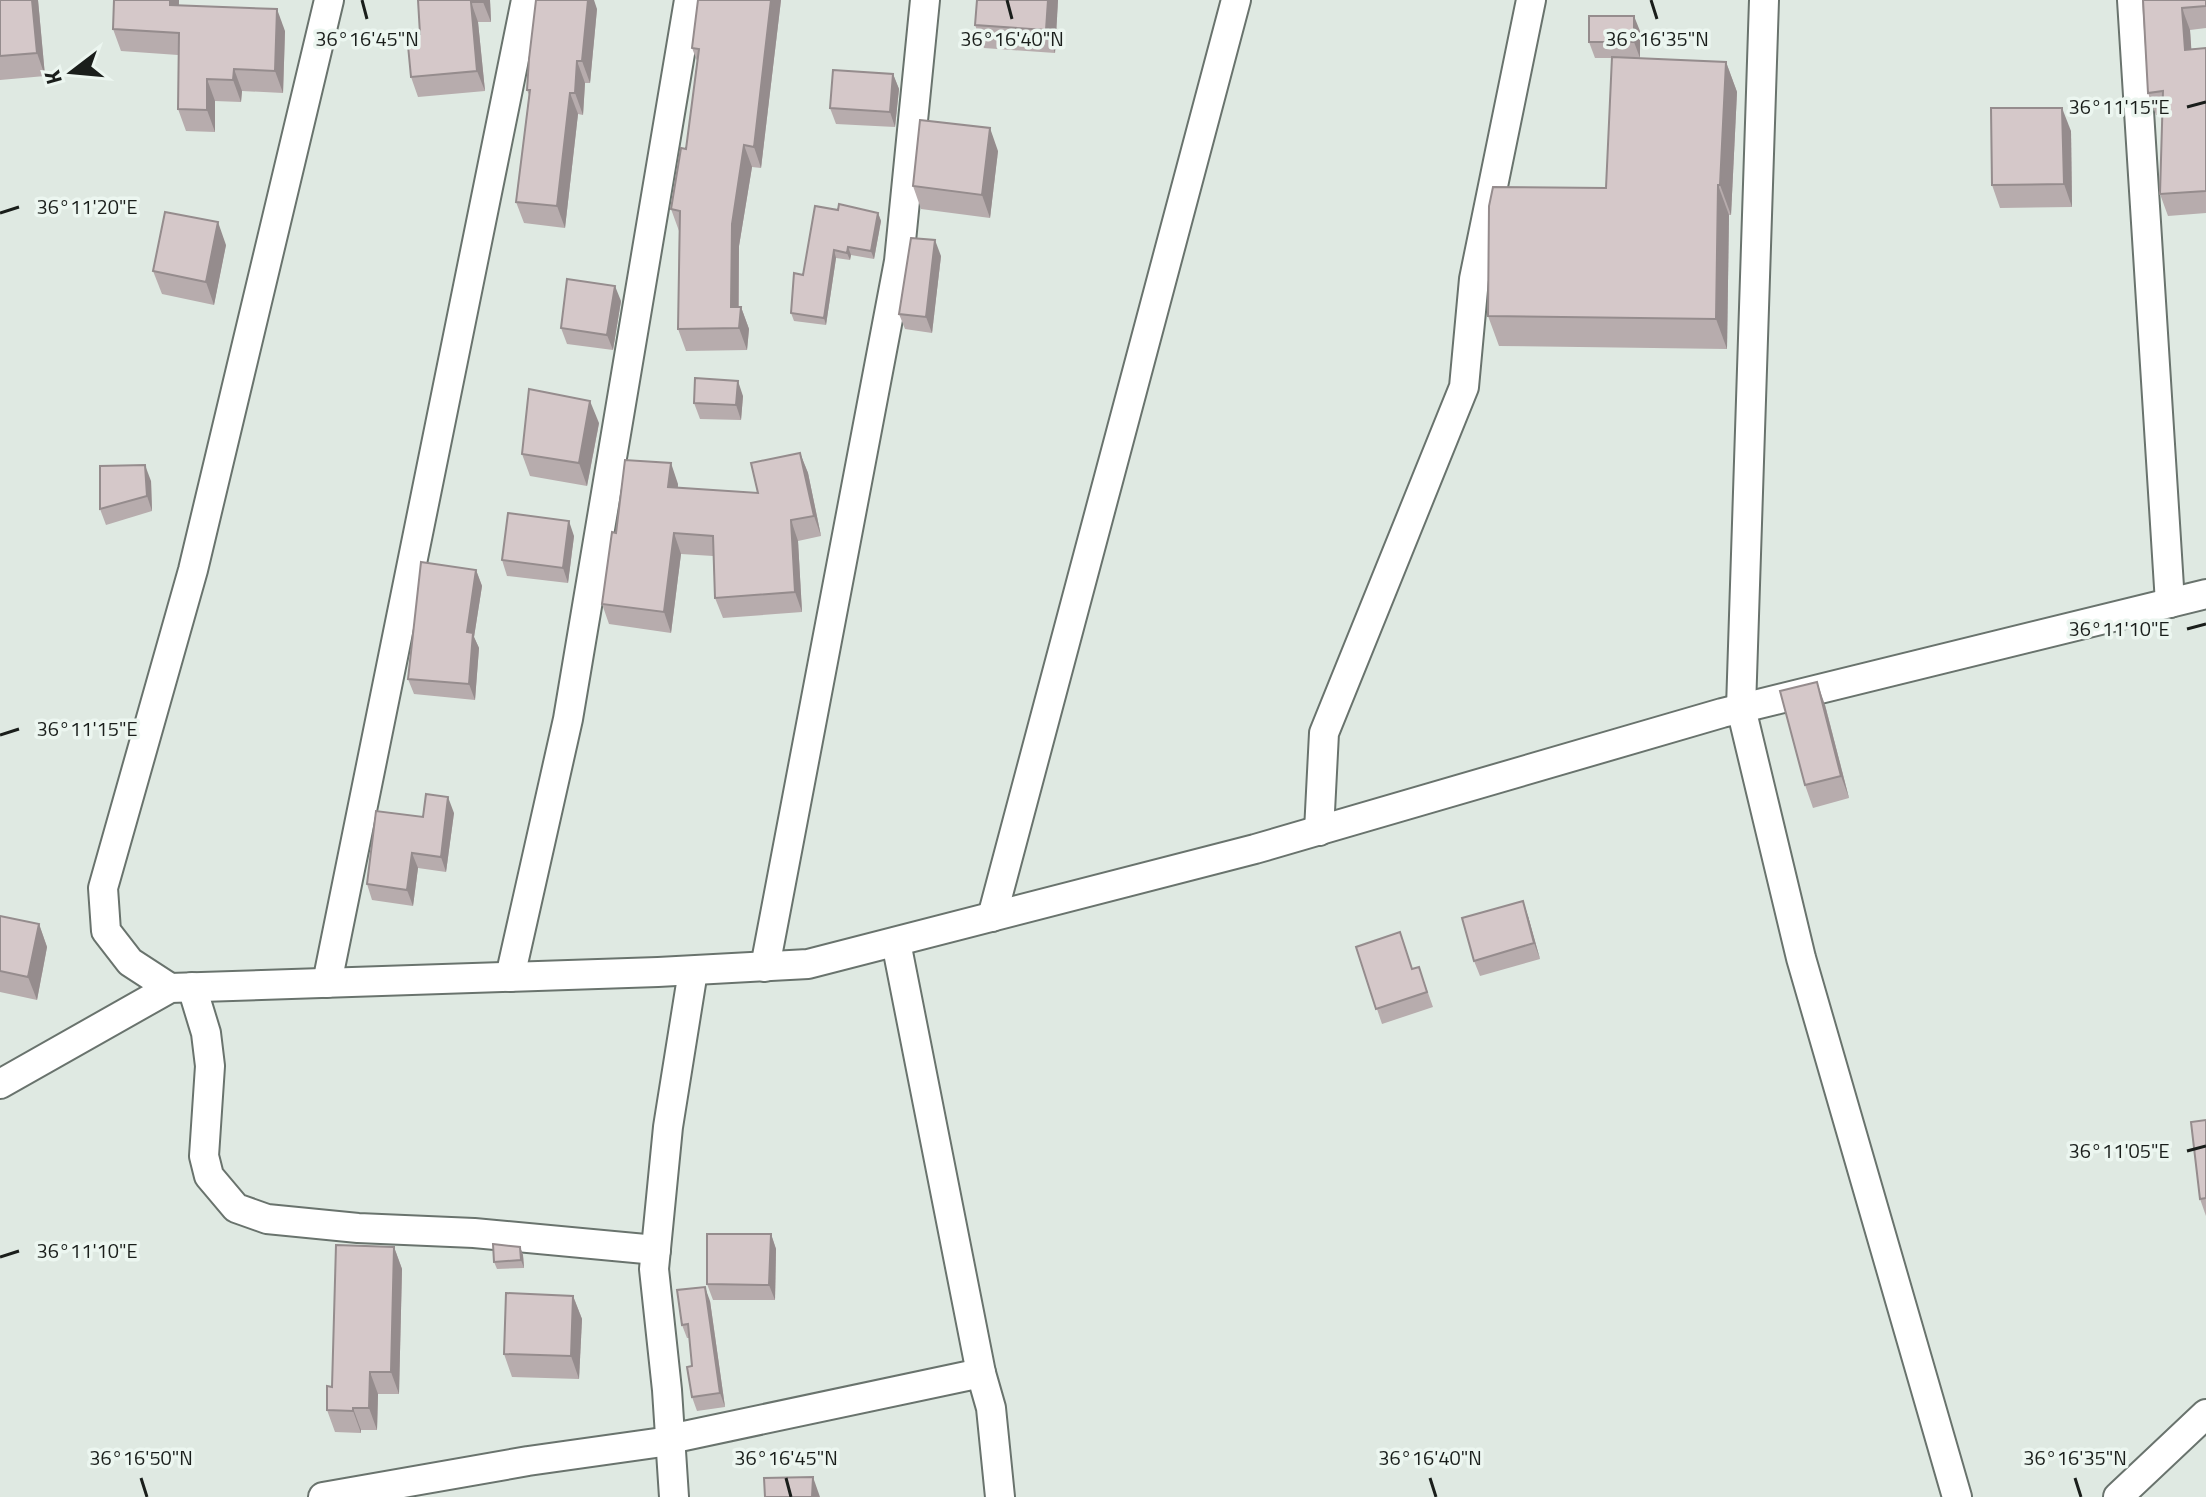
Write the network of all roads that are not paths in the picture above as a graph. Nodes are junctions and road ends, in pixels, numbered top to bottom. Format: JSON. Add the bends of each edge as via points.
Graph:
{"nodes":[{"id":1,"x":329,"y":0,"type":"edge"},
{"id":2,"x":526,"y":0,"type":"edge"},
{"id":3,"x":689,"y":0,"type":"edge"},
{"id":4,"x":925,"y":0,"type":"edge"},
{"id":5,"x":1236,"y":0,"type":"edge"},
{"id":6,"x":1531,"y":0,"type":"edge"},
{"id":7,"x":1764,"y":0,"type":"edge"},
{"id":8,"x":2132,"y":0,"type":"edge"},
{"id":9,"x":2206,"y":594,"type":"edge"},
{"id":10,"x":2170,"y":603,"type":"junction"},
{"id":11,"x":1741,"y":708,"type":"junction"},
{"id":12,"x":1319,"y":831,"type":"junction"},
{"id":13,"x":992,"y":917,"type":"junction"},
{"id":14,"x":896,"y":942,"type":"junction"},
{"id":15,"x":765,"y":967,"type":"junction"},
{"id":16,"x":693,"y":971,"type":"junction"},
{"id":17,"x":510,"y":977,"type":"junction"},
{"id":18,"x":327,"y":983,"type":"junction"},
{"id":19,"x":181,"y":988,"type":"junction"},
{"id":20,"x":0,"y":1084,"type":"edge"},
{"id":21,"x":656,"y":1250,"type":"junction"},
{"id":22,"x":981,"y":1373,"type":"junction"},
{"id":23,"x":2206,"y":1414,"type":"edge"},
{"id":24,"x":670,"y":1440,"type":"junction"},
{"id":25,"x":323,"y":1497,"type":"edge"},
{"id":26,"x":674,"y":1497,"type":"edge"},
{"id":27,"x":1000,"y":1497,"type":"edge"},
{"id":28,"x":1957,"y":1497,"type":"edge"},
{"id":29,"x":2118,"y":1497,"type":"edge"}],
"edges":[{"from":1,"to":19,"type":"street","via":[[193,570],[103,888],[106,931],[130,962]]},
{"from":2,"to":18,"type":"street"},
{"from":3,"to":17,"type":"street","via":[[568,719]]},
{"from":4,"to":15,"type":"street","via":[[899,261]]},
{"from":5,"to":13,"type":"street"},
{"from":6,"to":12,"type":"street","via":[[1474,279],[1464,387],[1324,733]]},
{"from":7,"to":11,"type":"street"},
{"from":8,"to":10,"type":"street"},
{"from":9,"to":10,"type":"street"},
{"from":10,"to":11,"type":"street"},
{"from":11,"to":12,"type":"street"},
{"from":11,"to":28,"type":"street","via":[[1801,958]]},
{"from":12,"to":13,"type":"street"},
{"from":13,"to":14,"type":"street"},
{"from":14,"to":15,"type":"street","via":[[808,964]]},
{"from":14,"to":22,"type":"street"},
{"from":15,"to":16,"type":"street"},
{"from":16,"to":17,"type":"street"},
{"from":16,"to":21,"type":"street","via":[[668,1127]]},
{"from":17,"to":18,"type":"street"},
{"from":18,"to":19,"type":"street"},
{"from":19,"to":20,"type":"street"},
{"from":19,"to":21,"type":"street","via":[[206,1033],[210,1066],[204,1156],[209,1176],[236,1208],[267,1219]]},
{"from":21,"to":24,"type":"street"},
{"from":22,"to":24,"type":"street"},
{"from":22,"to":27,"type":"street","via":[[991,1408]]},
{"from":23,"to":29,"type":"street"},
{"from":24,"to":25,"type":"street"},
{"from":24,"to":26,"type":"street"}]}
